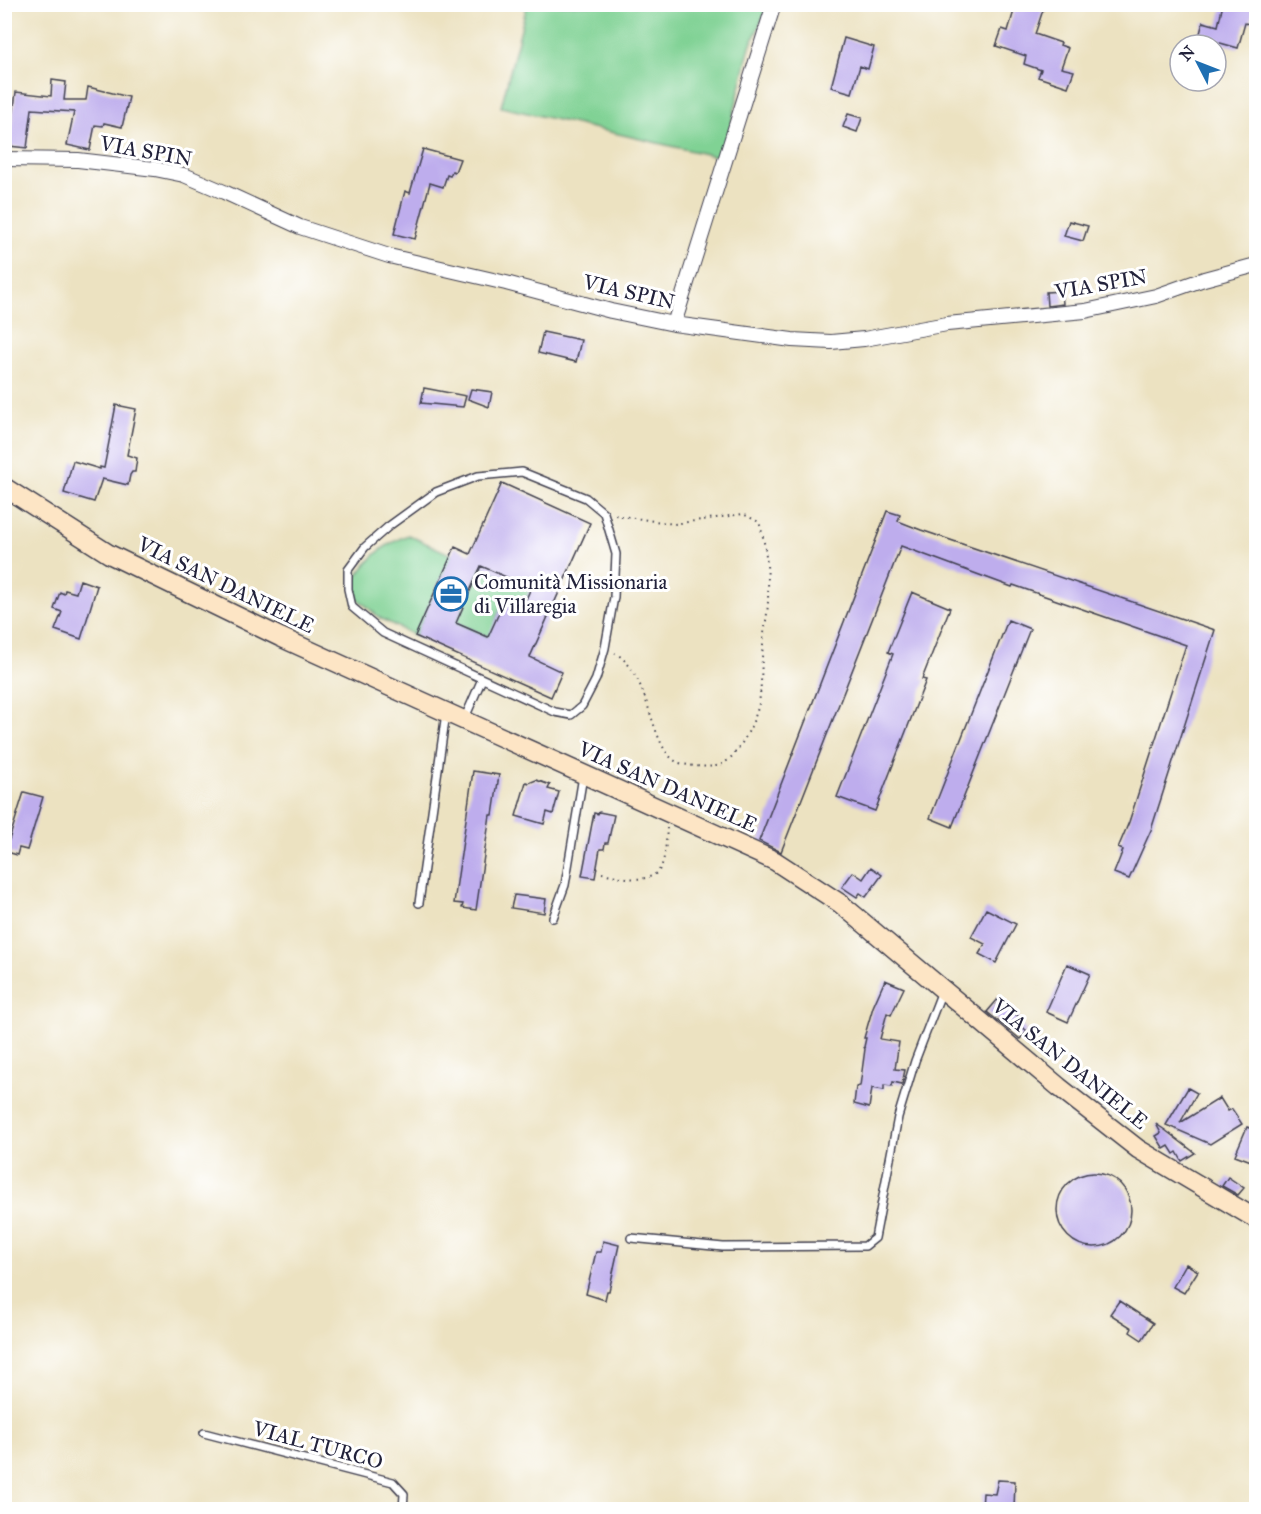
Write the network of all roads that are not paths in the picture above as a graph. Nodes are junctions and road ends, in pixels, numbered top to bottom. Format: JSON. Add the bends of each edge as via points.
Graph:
{"nodes":[{"id":1,"x":774,"y":4,"type":"edge"},
{"id":2,"x":4,"y":159,"type":"edge"},
{"id":3,"x":1257,"y":265,"type":"edge"},
{"id":4,"x":674,"y":324,"type":"junction"},
{"id":5,"x":4,"y":487,"type":"edge"},
{"id":6,"x":482,"y":679,"type":"junction"},
{"id":7,"x":446,"y":712,"type":"junction"},
{"id":8,"x":464,"y":720,"type":"junction"},
{"id":9,"x":584,"y":773,"type":"junction"},
{"id":10,"x":419,"y":903,"type":"dead end"},
{"id":11,"x":553,"y":918,"type":"dead end"},
{"id":12,"x":943,"y":988,"type":"junction"},
{"id":13,"x":1257,"y":1219,"type":"edge"},
{"id":14,"x":631,"y":1238,"type":"dead end"},
{"id":15,"x":204,"y":1433,"type":"dead end"},
{"id":16,"x":403,"y":1509,"type":"edge"}],
"edges":[{"from":1,"to":4,"type":"street"},
{"from":2,"to":4,"type":"street","name":"VIA SPIN","via":[[78,160],[184,175],[348,244]]},
{"from":3,"to":4,"type":"street","name":"VIA SPIN","via":[[1156,296],[1085,311],[947,324],[864,339],[792,340]]},
{"from":5,"to":7,"type":"street","name":"VIA SAN DANIELE","via":[[109,554]]},
{"from":6,"to":6,"type":"lane","via":[[555,712],[571,715],[582,706],[596,679],[605,648],[614,597],[616,554],[604,513],[586,498],[522,472],[478,476],[436,492],[365,547],[348,570],[352,607],[383,633]]},
{"from":6,"to":8,"type":"lane"},
{"from":7,"to":8,"type":"street","name":"VIA SAN DANIELE"},
{"from":7,"to":10,"type":"lane"},
{"from":8,"to":9,"type":"street","name":"VIA SAN DANIELE"},
{"from":9,"to":11,"type":"lane","via":[[565,885]]},
{"from":9,"to":12,"type":"street","name":"VIA SAN DANIELE","via":[[775,861],[841,904]]},
{"from":12,"to":13,"type":"street","name":"VIA SAN DANIELE","via":[[1138,1149]]},
{"from":12,"to":14,"type":"lane","via":[[898,1117],[875,1238],[865,1246],[723,1246]]},
{"from":15,"to":16,"type":"lane","name":"VIAL TURCO","via":[[393,1482],[404,1494]]}]}
